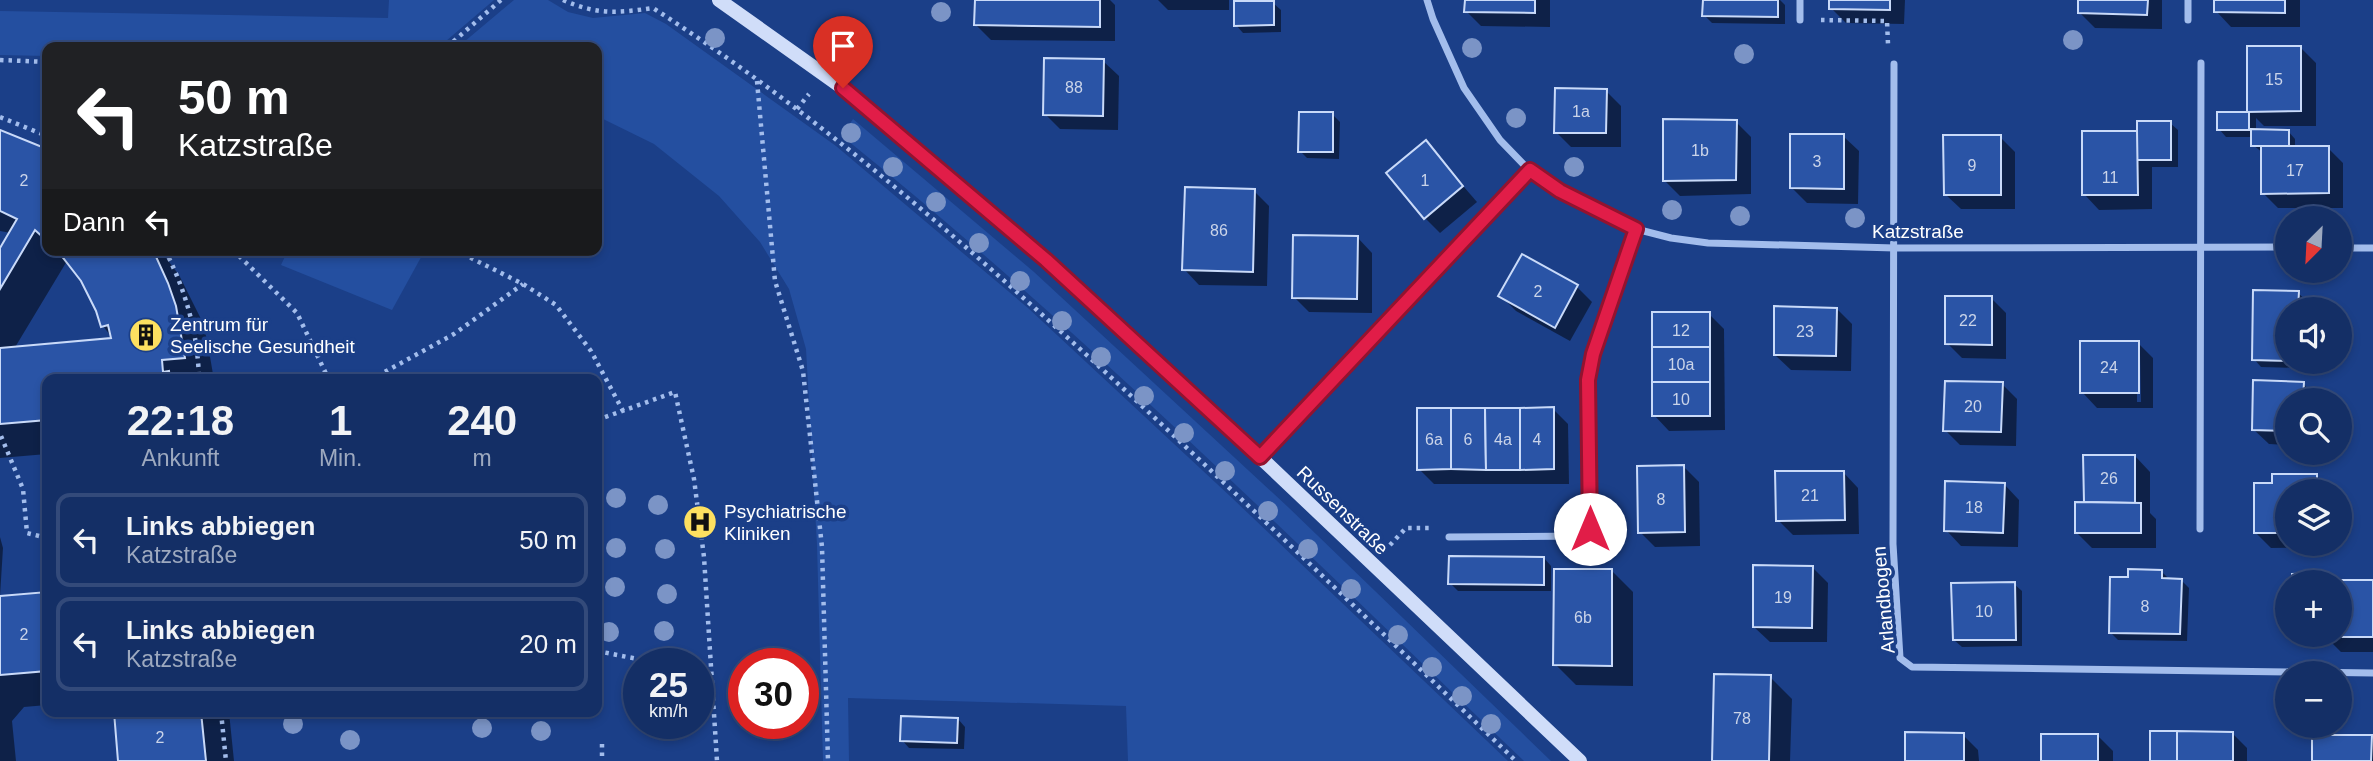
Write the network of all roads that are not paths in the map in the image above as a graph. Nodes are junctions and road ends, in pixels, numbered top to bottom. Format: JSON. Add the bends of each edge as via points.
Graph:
{"nodes":[{"id":1,"x":719,"y":0,"type":"edge"},
{"id":2,"x":1427,"y":0,"type":"edge"},
{"id":3,"x":1800,"y":0,"type":"edge"},
{"id":4,"x":2188,"y":0,"type":"edge"},
{"id":5,"x":1800,"y":20,"type":"road end"},
{"id":6,"x":2188,"y":20,"type":"dead end"},
{"id":7,"x":2201,"y":63,"type":"dead end"},
{"id":8,"x":1894,"y":64,"type":"road end"},
{"id":9,"x":1530,"y":170,"type":"junction"},
{"id":10,"x":1636,"y":229,"type":"junction"},
{"id":11,"x":2201,"y":246,"type":"junction"},
{"id":12,"x":2275,"y":247,"type":"edge"},
{"id":13,"x":1895,"y":248,"type":"junction"},
{"id":14,"x":2352,"y":248,"type":"edge"},
{"id":15,"x":2373,"y":248,"type":"edge"},
{"id":16,"x":1260,"y":457,"type":"junction"},
{"id":17,"x":2200,"y":529,"type":"dead end"},
{"id":18,"x":1449,"y":537,"type":"road end"},
{"id":19,"x":2373,"y":673,"type":"edge"},
{"id":20,"x":1580,"y":761,"type":"edge"}],
"edges":[{"from":1,"to":16,"type":"street","name":"Russenstraße","via":[[843,88],[1046,260]]},
{"from":2,"to":9,"type":"street","name":"Katzstraße","via":[[1464,88],[1500,140]]},
{"from":3,"to":5,"type":"street"},
{"from":4,"to":6,"type":"street"},
{"from":7,"to":11,"type":"street"},
{"from":8,"to":13,"type":"street","name":"Arlandbogen"},
{"from":9,"to":10,"type":"street","name":"Katzstraße","via":[[1560,191]]},
{"from":9,"to":16,"type":"street"},
{"from":10,"to":13,"type":"street","name":"Katzstraße","via":[[1709,243]]},
{"from":10,"to":18,"type":"street","via":[[1588,380],[1590,529],[1585,536]]},
{"from":11,"to":12,"type":"street","name":"Katzstraße"},
{"from":11,"to":13,"type":"street","name":"Katzstraße"},
{"from":11,"to":17,"type":"street"},
{"from":13,"to":19,"type":"street","name":"Arlandbogen","via":[[1894,544],[1900,658],[1912,667]]},
{"from":14,"to":15,"type":"street"},
{"from":16,"to":20,"type":"street","name":"Russenstraße"}]}
